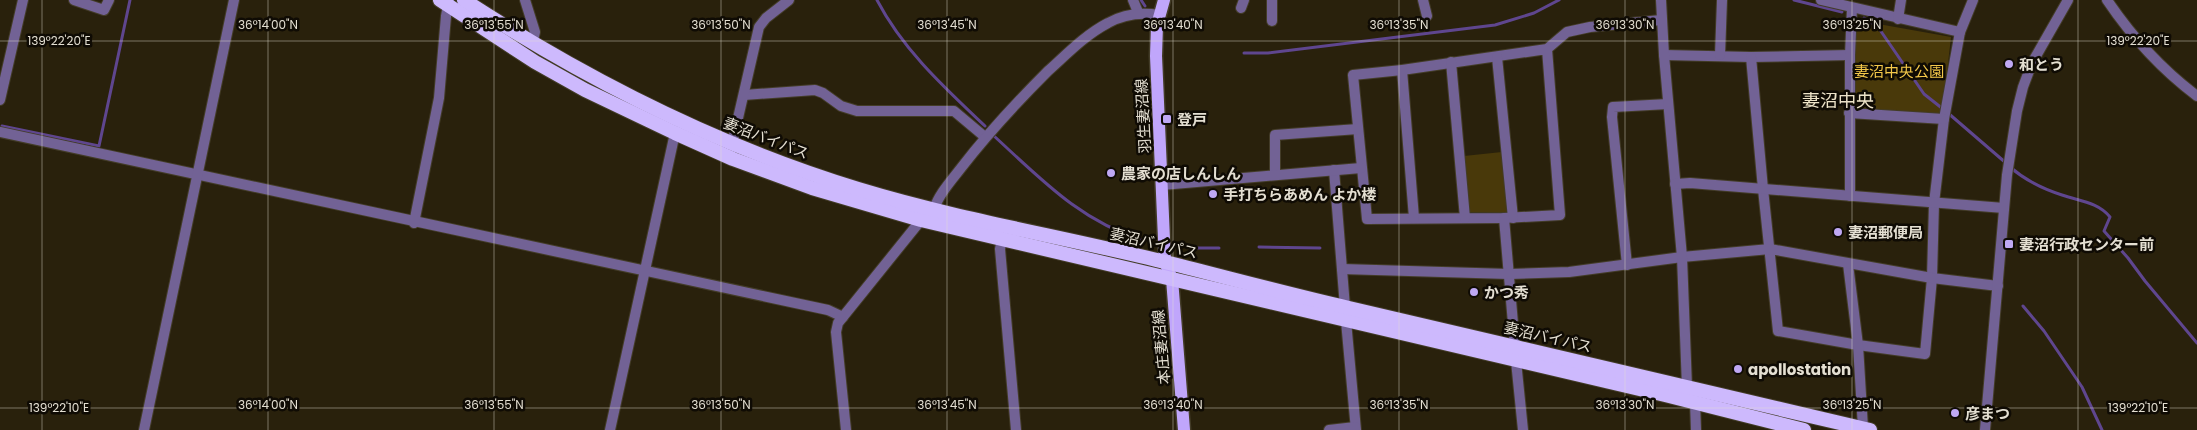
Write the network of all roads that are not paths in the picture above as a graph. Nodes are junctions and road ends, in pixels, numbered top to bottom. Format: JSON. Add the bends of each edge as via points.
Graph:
{"nodes":[{"id":1,"x":23,"y":0,"type":"edge"},
{"id":2,"x":74,"y":0,"type":"edge"},
{"id":3,"x":109,"y":0,"type":"edge"},
{"id":4,"x":234,"y":0,"type":"edge"},
{"id":5,"x":464,"y":0,"type":"edge"},
{"id":6,"x":524,"y":0,"type":"edge"},
{"id":7,"x":789,"y":0,"type":"edge"},
{"id":8,"x":1133,"y":0,"type":"edge"},
{"id":9,"x":1164,"y":0,"type":"edge"},
{"id":10,"x":1272,"y":0,"type":"edge"},
{"id":11,"x":1423,"y":0,"type":"edge"},
{"id":12,"x":1661,"y":0,"type":"edge"},
{"id":13,"x":1722,"y":0,"type":"edge"},
{"id":14,"x":1901,"y":0,"type":"edge"},
{"id":15,"x":1973,"y":0,"type":"edge"},
{"id":16,"x":2068,"y":0,"type":"edge"},
{"id":17,"x":2107,"y":0,"type":"edge"},
{"id":18,"x":1827,"y":1,"type":"edge"},
{"id":19,"x":446,"y":2,"type":"edge"},
{"id":20,"x":1852,"y":8,"type":"junction"},
{"id":21,"x":1138,"y":12,"type":"junction"},
{"id":22,"x":1159,"y":15,"type":"junction"},
{"id":23,"x":1427,"y":16,"type":"dead end"},
{"id":24,"x":1898,"y":19,"type":"junction"},
{"id":25,"x":1661,"y":20,"type":"junction"},
{"id":26,"x":1272,"y":21,"type":"dead end"},
{"id":27,"x":1960,"y":32,"type":"junction"},
{"id":28,"x":532,"y":44,"type":"junction"},
{"id":29,"x":1547,"y":49,"type":"junction"},
{"id":30,"x":1850,"y":54,"type":"junction"},
{"id":31,"x":1664,"y":55,"type":"junction"},
{"id":32,"x":1720,"y":55,"type":"junction"},
{"id":33,"x":1497,"y":57,"type":"junction"},
{"id":34,"x":1752,"y":57,"type":"junction"},
{"id":35,"x":1451,"y":62,"type":"junction"},
{"id":36,"x":1402,"y":70,"type":"junction"},
{"id":37,"x":744,"y":95,"type":"junction"},
{"id":38,"x":2197,"y":96,"type":"edge"},
{"id":39,"x":0,"y":100,"type":"edge"},
{"id":40,"x":1668,"y":104,"type":"junction"},
{"id":41,"x":1849,"y":113,"type":"junction"},
{"id":42,"x":1944,"y":119,"type":"junction"},
{"id":43,"x":1358,"y":129,"type":"junction"},
{"id":44,"x":0,"y":132,"type":"edge"},
{"id":45,"x":675,"y":133,"type":"junction"},
{"id":46,"x":984,"y":137,"type":"junction"},
{"id":47,"x":732,"y":144,"type":"junction"},
{"id":48,"x":1361,"y":168,"type":"junction"},
{"id":49,"x":1334,"y":170,"type":"junction"},
{"id":50,"x":198,"y":174,"type":"junction"},
{"id":51,"x":1275,"y":175,"type":"junction"},
{"id":52,"x":1675,"y":184,"type":"junction"},
{"id":53,"x":1162,"y":185,"type":"junction"},
{"id":54,"x":1763,"y":189,"type":"junction"},
{"id":55,"x":1850,"y":196,"type":"junction"},
{"id":56,"x":1934,"y":203,"type":"junction"},
{"id":57,"x":2004,"y":208,"type":"junction"},
{"id":58,"x":934,"y":209,"type":"junction"},
{"id":59,"x":1414,"y":218,"type":"junction"},
{"id":60,"x":1465,"y":218,"type":"junction"},
{"id":61,"x":1509,"y":218,"type":"junction"},
{"id":62,"x":921,"y":220,"type":"junction"},
{"id":63,"x":414,"y":223,"type":"junction"},
{"id":64,"x":1002,"y":239,"type":"junction"},
{"id":65,"x":1770,"y":249,"type":"junction"},
{"id":66,"x":1682,"y":257,"type":"junction"},
{"id":67,"x":1165,"y":262,"type":"junction"},
{"id":68,"x":1848,"y":264,"type":"junction"},
{"id":69,"x":1627,"y":265,"type":"junction"},
{"id":70,"x":1342,"y":269,"type":"junction"},
{"id":71,"x":646,"y":272,"type":"junction"},
{"id":72,"x":1509,"y":274,"type":"junction"},
{"id":73,"x":1932,"y":278,"type":"junction"},
{"id":74,"x":1172,"y":279,"type":"junction"},
{"id":75,"x":1998,"y":286,"type":"junction"},
{"id":76,"x":1346,"y":314,"type":"junction"},
{"id":77,"x":843,"y":317,"type":"junction"},
{"id":78,"x":1858,"y":345,"type":"junction"},
{"id":79,"x":1516,"y":346,"type":"junction"},
{"id":80,"x":1516,"y":361,"type":"junction"},
{"id":81,"x":1687,"y":386,"type":"junction"},
{"id":82,"x":1695,"y":402,"type":"junction"},
{"id":83,"x":1356,"y":429,"type":"edge"},
{"id":84,"x":1866,"y":429,"type":"edge"},
{"id":85,"x":144,"y":430,"type":"edge"},
{"id":86,"x":610,"y":430,"type":"edge"},
{"id":87,"x":846,"y":430,"type":"edge"},
{"id":88,"x":1016,"y":430,"type":"edge"},
{"id":89,"x":1184,"y":430,"type":"edge"},
{"id":90,"x":1329,"y":430,"type":"edge"},
{"id":91,"x":1523,"y":430,"type":"edge"},
{"id":92,"x":1696,"y":430,"type":"edge"},
{"id":93,"x":1804,"y":430,"type":"edge"},
{"id":94,"x":1985,"y":430,"type":"edge"}],
"edges":[{"from":1,"to":39,"type":"street"},
{"from":2,"to":3,"type":"street","via":[[104,10]]},
{"from":4,"to":50,"type":"street"},
{"from":5,"to":28,"type":"highway","name":"妻沼バイパス"},
{"from":6,"to":28,"type":"street","via":[[534,32]]},
{"from":7,"to":37,"type":"street","via":[[759,27]]},
{"from":8,"to":21,"type":"street"},
{"from":9,"to":22,"type":"main road","name":"羽生妻沼線"},
{"from":10,"to":26,"type":"street"},
{"from":11,"to":23,"type":"street"},
{"from":12,"to":25,"type":"street"},
{"from":13,"to":32,"type":"street"},
{"from":14,"to":24,"type":"street"},
{"from":15,"to":27,"type":"street"},
{"from":16,"to":57,"type":"street","via":[[2046,36],[2022,87]]},
{"from":17,"to":38,"type":"street","via":[[2137,42]]},
{"from":18,"to":20,"type":"street"},
{"from":19,"to":45,"type":"highway","name":"妻沼バイパス","via":[[535,62]]},
{"from":19,"to":63,"type":"street","via":[[439,98]]},
{"from":20,"to":24,"type":"street"},
{"from":20,"to":30,"type":"street"},
{"from":21,"to":22,"type":"street"},
{"from":21,"to":46,"type":"street","via":[[1108,23],[1083,40]]},
{"from":22,"to":53,"type":"main road","name":"羽生妻沼線","via":[[1156,56]]},
{"from":24,"to":27,"type":"street"},
{"from":25,"to":29,"type":"street","via":[[1567,32]]},
{"from":25,"to":31,"type":"street"},
{"from":27,"to":42,"type":"street"},
{"from":28,"to":47,"type":"highway","name":"妻沼バイパス","via":[[603,84]]},
{"from":29,"to":33,"type":"street"},
{"from":29,"to":61,"type":"street","via":[[1560,216]]},
{"from":30,"to":34,"type":"street"},
{"from":30,"to":41,"type":"street"},
{"from":31,"to":32,"type":"street"},
{"from":31,"to":40,"type":"street"},
{"from":32,"to":34,"type":"street"},
{"from":33,"to":35,"type":"street"},
{"from":33,"to":61,"type":"street"},
{"from":34,"to":54,"type":"street"},
{"from":35,"to":36,"type":"street"},
{"from":35,"to":60,"type":"street"},
{"from":36,"to":43,"type":"street","via":[[1353,75]]},
{"from":36,"to":59,"type":"street"},
{"from":37,"to":46,"type":"street","via":[[815,90],[841,106],[857,111],[954,111]]},
{"from":37,"to":47,"type":"street"},
{"from":40,"to":52,"type":"street"},
{"from":40,"to":69,"type":"street","via":[[1613,107]]},
{"from":41,"to":42,"type":"street"},
{"from":41,"to":55,"type":"street"},
{"from":42,"to":56,"type":"street"},
{"from":43,"to":48,"type":"street"},
{"from":43,"to":51,"type":"street","via":[[1275,135]]},
{"from":44,"to":50,"type":"street"},
{"from":45,"to":62,"type":"highway","name":"妻沼バイパス","via":[[733,159],[812,188]]},
{"from":45,"to":71,"type":"street"},
{"from":46,"to":58,"type":"street","via":[[939,197]]},
{"from":47,"to":58,"type":"highway","name":"妻沼バイパス","via":[[857,189]]},
{"from":48,"to":49,"type":"street"},
{"from":48,"to":59,"type":"street","via":[[1367,219]]},
{"from":49,"to":51,"type":"street"},
{"from":49,"to":70,"type":"street"},
{"from":50,"to":63,"type":"street"},
{"from":50,"to":85,"type":"street"},
{"from":51,"to":53,"type":"street"},
{"from":52,"to":54,"type":"street"},
{"from":52,"to":66,"type":"street"},
{"from":53,"to":67,"type":"main road","name":"羽生妻沼線"},
{"from":54,"to":55,"type":"street"},
{"from":54,"to":65,"type":"street"},
{"from":55,"to":56,"type":"street"},
{"from":56,"to":57,"type":"street"},
{"from":56,"to":73,"type":"street"},
{"from":57,"to":75,"type":"street"},
{"from":58,"to":67,"type":"highway","name":"妻沼バイパス"},
{"from":59,"to":60,"type":"street"},
{"from":60,"to":61,"type":"street"},
{"from":61,"to":72,"type":"street"},
{"from":62,"to":64,"type":"highway","name":"妻沼バイパス"},
{"from":62,"to":77,"type":"street"},
{"from":63,"to":71,"type":"street"},
{"from":64,"to":74,"type":"highway","name":"妻沼バイパス"},
{"from":64,"to":88,"type":"street","via":[[1000,249]]},
{"from":65,"to":66,"type":"street"},
{"from":65,"to":68,"type":"street"},
{"from":65,"to":78,"type":"street","via":[[1778,330]]},
{"from":66,"to":69,"type":"street"},
{"from":66,"to":81,"type":"street"},
{"from":67,"to":74,"type":"main road","name":"本庄妻沼線"},
{"from":67,"to":76,"type":"highway","name":"妻沼バイパス"},
{"from":68,"to":73,"type":"street"},
{"from":68,"to":78,"type":"street"},
{"from":69,"to":72,"type":"street","via":[[1569,272]]},
{"from":70,"to":72,"type":"street"},
{"from":70,"to":76,"type":"street"},
{"from":71,"to":77,"type":"street","via":[[828,310]]},
{"from":71,"to":86,"type":"street"},
{"from":72,"to":79,"type":"street"},
{"from":73,"to":75,"type":"street"},
{"from":73,"to":78,"type":"street","via":[[1925,354]]},
{"from":74,"to":76,"type":"highway","name":"妻沼バイパス"},
{"from":74,"to":89,"type":"main road","name":"本庄妻沼線"},
{"from":75,"to":94,"type":"street"},
{"from":76,"to":79,"type":"highway","name":"妻沼バイパス"},
{"from":76,"to":80,"type":"highway","name":"妻沼バイパス"},
{"from":76,"to":83,"type":"street"},
{"from":77,"to":87,"type":"street","via":[[836,332]]},
{"from":78,"to":84,"type":"street"},
{"from":79,"to":81,"type":"highway","name":"妻沼バイパス"},
{"from":80,"to":82,"type":"highway","name":"妻沼バイパス"},
{"from":80,"to":91,"type":"street"},
{"from":81,"to":84,"type":"highway","name":"妻沼バイパス"},
{"from":82,"to":92,"type":"street"},
{"from":82,"to":93,"type":"highway","name":"妻沼バイパス"},
{"from":83,"to":90,"type":"street"}]}
